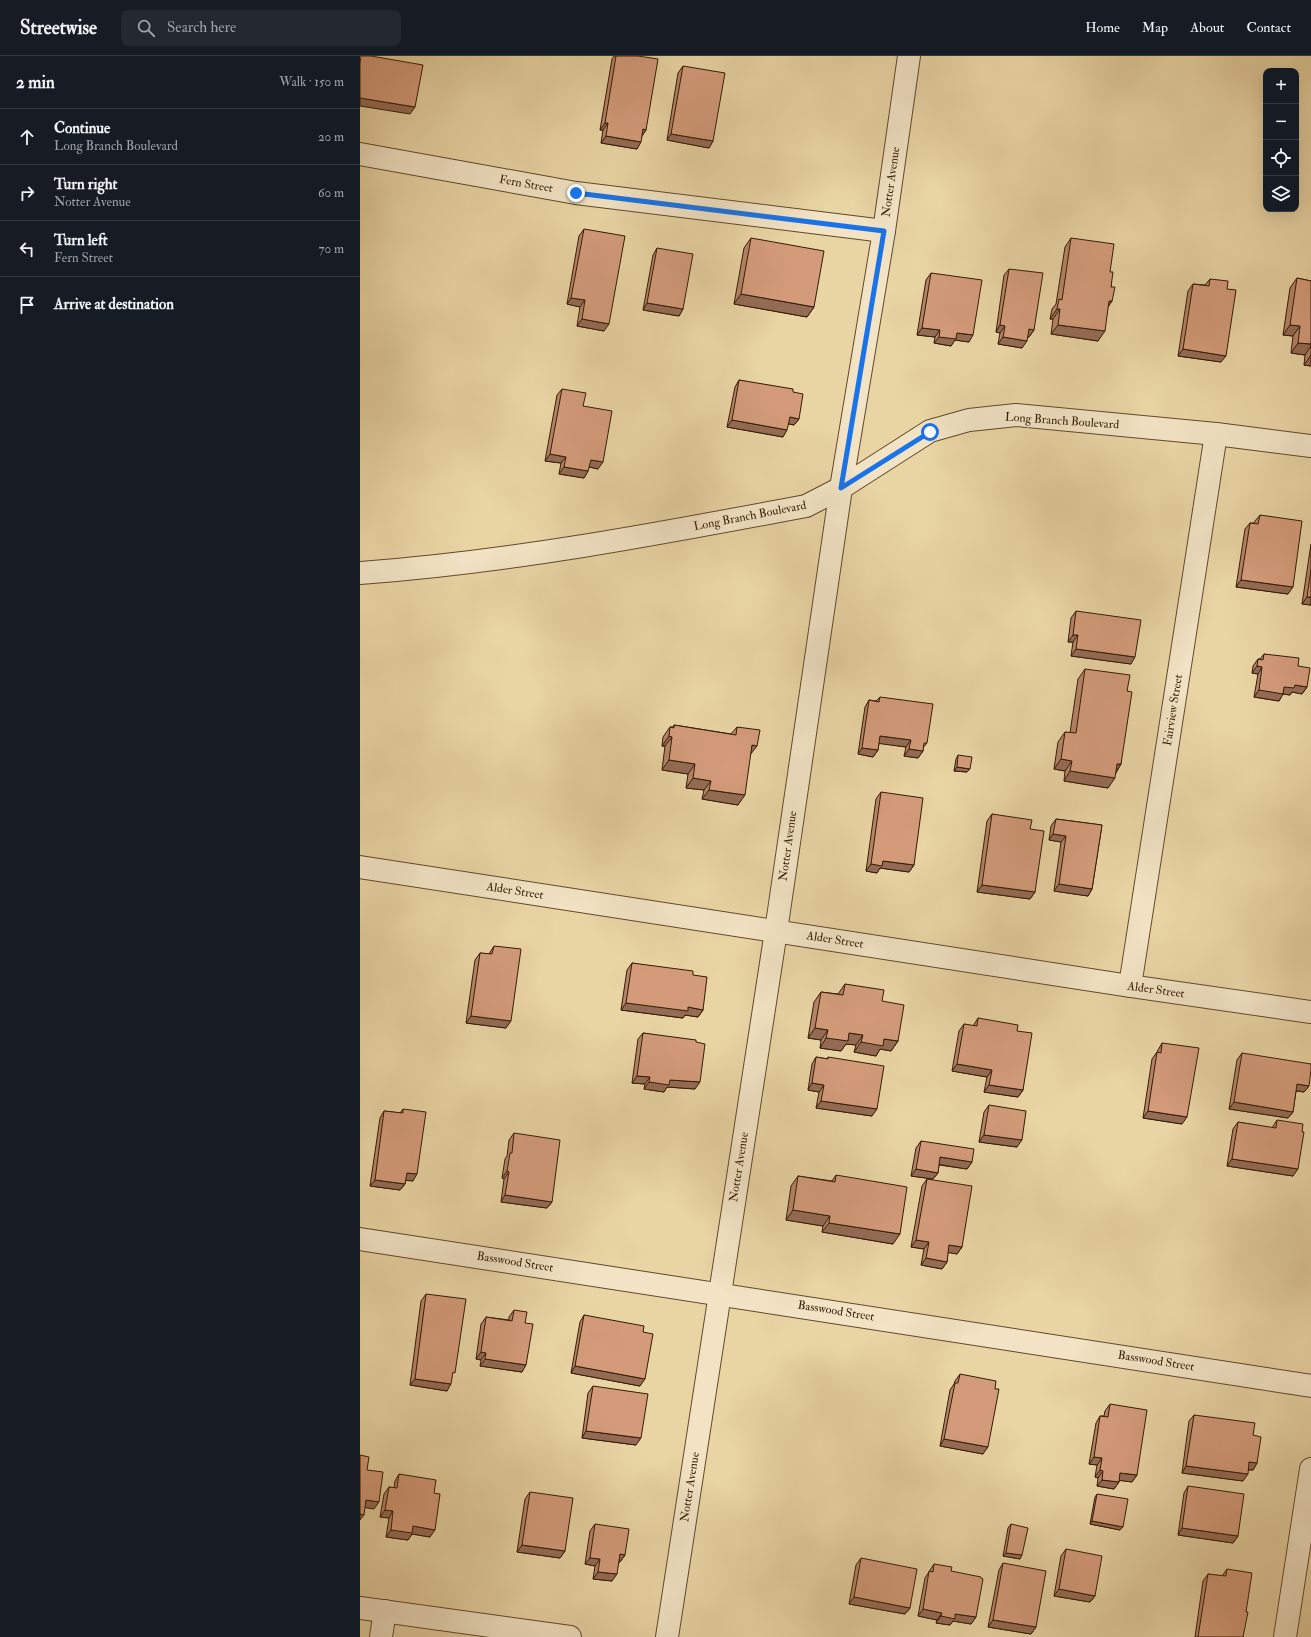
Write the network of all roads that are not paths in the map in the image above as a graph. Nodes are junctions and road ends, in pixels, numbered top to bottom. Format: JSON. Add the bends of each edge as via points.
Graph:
{"nodes":[{"id":1,"x":910,"y":56,"type":"edge"},
{"id":2,"x":360,"y":154,"type":"edge"},
{"id":3,"x":884,"y":231,"type":"junction"},
{"id":4,"x":1216,"y":434,"type":"junction"},
{"id":5,"x":1311,"y":446,"type":"edge"},
{"id":6,"x":841,"y":488,"type":"junction"},
{"id":7,"x":360,"y":573,"type":"edge"},
{"id":8,"x":360,"y":867,"type":"edge"},
{"id":9,"x":776,"y":931,"type":"junction"},
{"id":10,"x":1130,"y":986,"type":"junction"},
{"id":11,"x":1311,"y":1012,"type":"edge"},
{"id":12,"x":360,"y":1238,"type":"edge"},
{"id":13,"x":719,"y":1293,"type":"junction"},
{"id":14,"x":1311,"y":1386,"type":"edge"},
{"id":15,"x":1311,"y":1469,"type":"edge"},
{"id":16,"x":360,"y":1608,"type":"edge"},
{"id":17,"x":385,"y":1611,"type":"junction"},
{"id":18,"x":381,"y":1637,"type":"edge"},
{"id":19,"x":570,"y":1637,"type":"edge"},
{"id":20,"x":667,"y":1637,"type":"edge"},
{"id":21,"x":1285,"y":1637,"type":"edge"}],
"edges":[{"from":1,"to":3,"type":"street","name":"Notter Avenue"},
{"from":2,"to":3,"type":"street","name":"Fern Street","via":[[576,193]]},
{"from":3,"to":6,"type":"street","name":"Notter Avenue"},
{"from":4,"to":5,"type":"street","name":"Long Branch Boulevard"},
{"from":4,"to":6,"type":"street","name":"Long Branch Boulevard","via":[[1016,415],[969,420],[930,432]]},
{"from":4,"to":10,"type":"street","name":"Fairview Street"},
{"from":6,"to":7,"type":"street","name":"Long Branch Boulevard","via":[[806,506],[691,528],[553,552]]},
{"from":6,"to":9,"type":"street","name":"Notter Avenue"},
{"from":8,"to":9,"type":"street","name":"Alder Street"},
{"from":9,"to":10,"type":"street","name":"Alder Street"},
{"from":9,"to":13,"type":"street","name":"Notter Avenue"},
{"from":10,"to":11,"type":"street","name":"Alder Street"},
{"from":12,"to":13,"type":"street","name":"Basswood Street"},
{"from":13,"to":14,"type":"street","name":"Basswood Street"},
{"from":13,"to":20,"type":"street","name":"Notter Avenue"},
{"from":15,"to":21,"type":"street"},
{"from":16,"to":17,"type":"street"},
{"from":17,"to":18,"type":"street"},
{"from":17,"to":19,"type":"street"}]}
